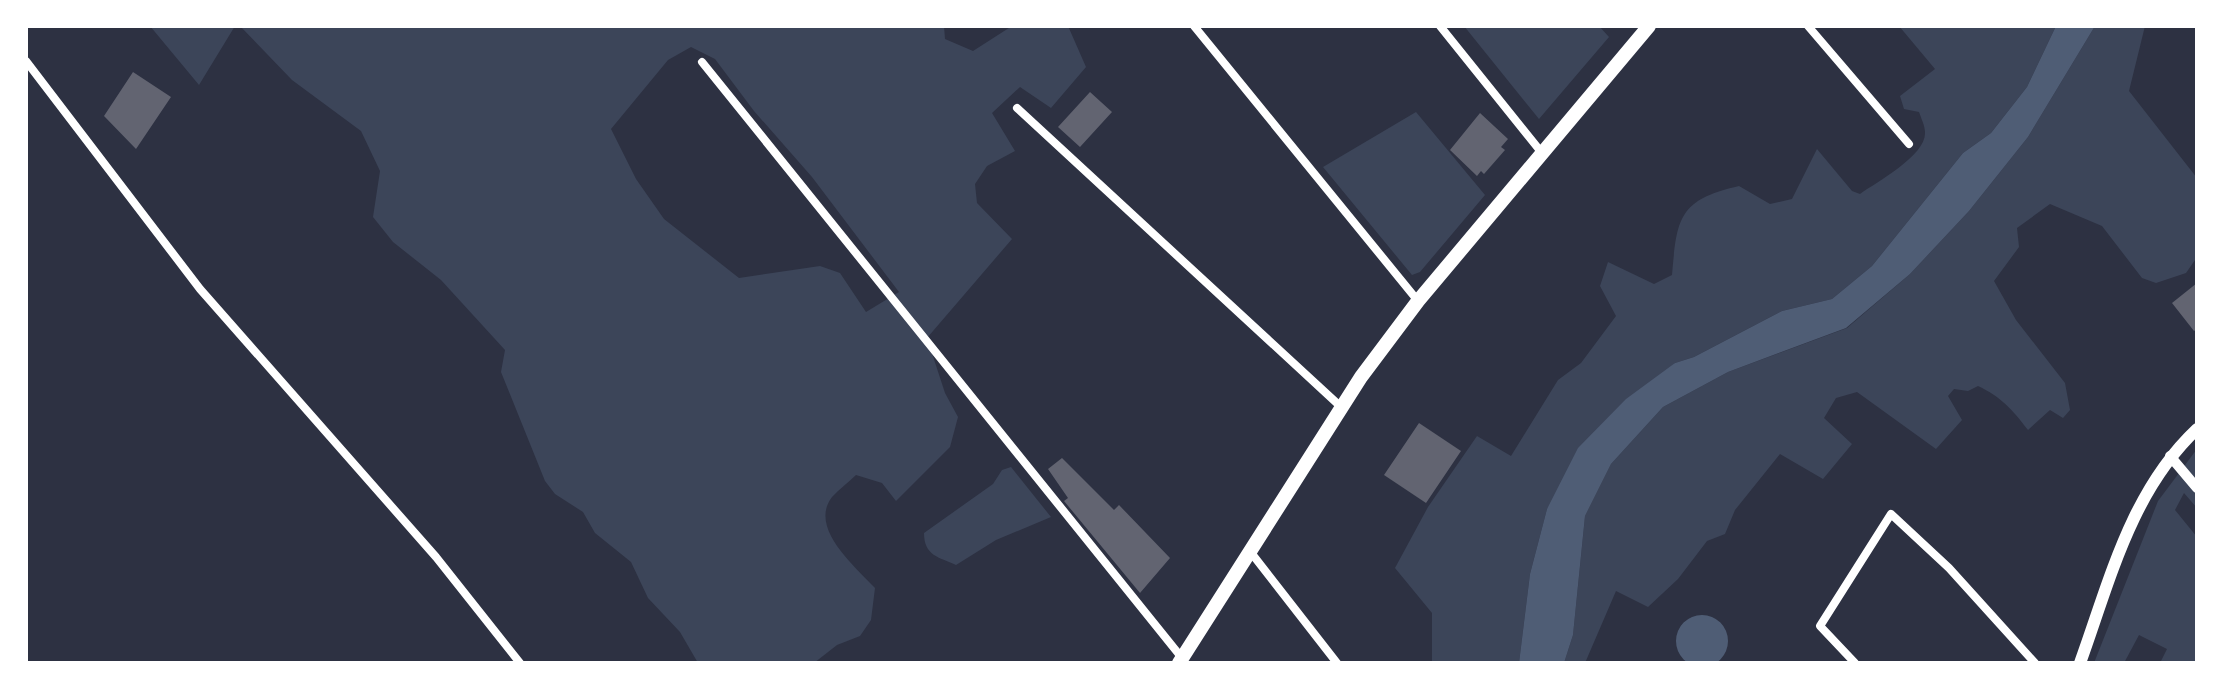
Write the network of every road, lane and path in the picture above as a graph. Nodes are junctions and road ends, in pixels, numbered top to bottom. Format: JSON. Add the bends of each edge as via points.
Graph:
{"nodes":[{"id":1,"x":1194,"y":26,"type":"edge"},
{"id":2,"x":1440,"y":26,"type":"edge"},
{"id":3,"x":1649,"y":26,"type":"edge"},
{"id":4,"x":1808,"y":26,"type":"edge"},
{"id":5,"x":26,"y":61,"type":"edge"},
{"id":6,"x":702,"y":62,"type":"dead end"},
{"id":7,"x":1017,"y":108,"type":"dead end"},
{"id":8,"x":1909,"y":144,"type":"dead end"},
{"id":9,"x":1542,"y":153,"type":"junction"},
{"id":10,"x":1418,"y":301,"type":"junction"},
{"id":11,"x":1340,"y":406,"type":"junction"},
{"id":12,"x":2197,"y":429,"type":"edge"},
{"id":13,"x":2170,"y":456,"type":"junction"},
{"id":14,"x":2197,"y":488,"type":"edge"},
{"id":15,"x":1249,"y":550,"type":"junction"},
{"id":16,"x":1181,"y":660,"type":"edge"},
{"id":17,"x":520,"y":663,"type":"edge"},
{"id":18,"x":1337,"y":663,"type":"edge"},
{"id":19,"x":1855,"y":663,"type":"edge"},
{"id":20,"x":2035,"y":663,"type":"edge"},
{"id":21,"x":2080,"y":663,"type":"edge"}],
"edges":[{"from":1,"to":10,"type":"street"},
{"from":2,"to":9,"type":"street"},
{"from":3,"to":9,"type":"main road"},
{"from":4,"to":8,"type":"street"},
{"from":5,"to":17,"type":"street","via":[[200,289],[436,557]]},
{"from":6,"to":16,"type":"street"},
{"from":7,"to":11,"type":"street"},
{"from":9,"to":10,"type":"main road"},
{"from":10,"to":11,"type":"main road"},
{"from":11,"to":15,"type":"main road"},
{"from":12,"to":13,"type":"main road"},
{"from":13,"to":14,"type":"street"},
{"from":13,"to":21,"type":"main road","via":[[2132,522]]},
{"from":15,"to":16,"type":"main road"},
{"from":15,"to":18,"type":"street"},
{"from":19,"to":20,"type":"street","via":[[1820,626],[1891,514],[1949,568]]}]}
